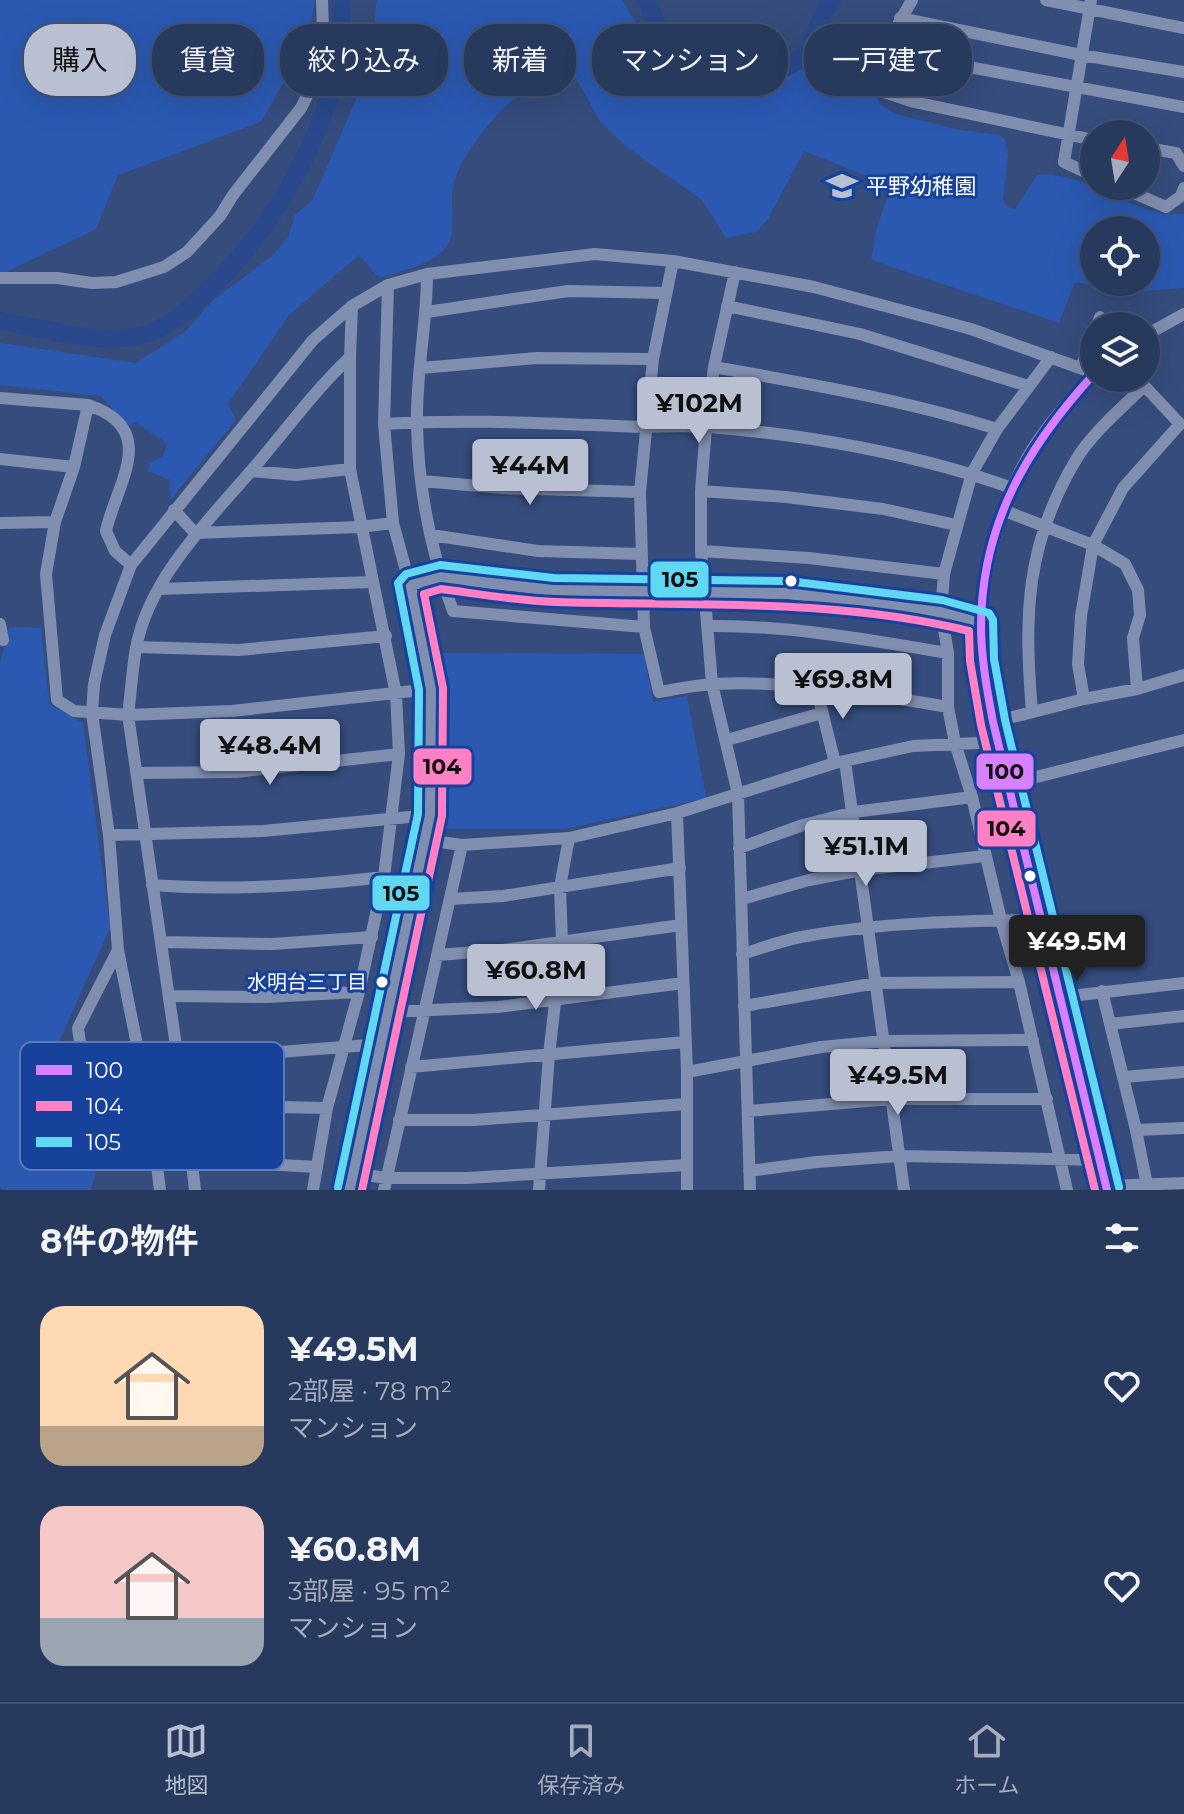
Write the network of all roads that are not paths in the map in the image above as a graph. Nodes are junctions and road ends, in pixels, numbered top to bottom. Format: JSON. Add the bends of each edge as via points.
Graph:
{"nodes":[{"id":1,"x":322,"y":0,"type":"edge"},
{"id":2,"x":912,"y":0,"type":"edge"},
{"id":3,"x":1046,"y":0,"type":"edge"},
{"id":4,"x":1090,"y":4,"type":"edge"},
{"id":5,"x":900,"y":18,"type":"junction"},
{"id":6,"x":897,"y":24,"type":"edge"},
{"id":7,"x":1184,"y":28,"type":"edge"},
{"id":8,"x":1081,"y":55,"type":"junction"},
{"id":9,"x":972,"y":68,"type":"edge"},
{"id":10,"x":1184,"y":72,"type":"edge"},
{"id":11,"x":1074,"y":88,"type":"junction"},
{"id":12,"x":896,"y":96,"type":"edge"},
{"id":13,"x":1184,"y":107,"type":"edge"},
{"id":14,"x":1068,"y":136,"type":"junction"},
{"id":15,"x":1080,"y":138,"type":"edge"},
{"id":16,"x":1160,"y":150,"type":"edge"},
{"id":17,"x":1184,"y":166,"type":"edge"},
{"id":18,"x":1080,"y":169,"type":"edge"},
{"id":19,"x":1184,"y":188,"type":"edge"},
{"id":20,"x":1150,"y":200,"type":"edge"},
{"id":21,"x":673,"y":261,"type":"junction"},
{"id":22,"x":735,"y":272,"type":"junction"},
{"id":23,"x":427,"y":274,"type":"junction"},
{"id":24,"x":0,"y":278,"type":"edge"},
{"id":25,"x":388,"y":285,"type":"junction"},
{"id":26,"x":665,"y":293,"type":"junction"},
{"id":27,"x":352,"y":306,"type":"junction"},
{"id":28,"x":727,"y":306,"type":"junction"},
{"id":29,"x":427,"y":312,"type":"junction"},
{"id":30,"x":1184,"y":314,"type":"edge"},
{"id":31,"x":1160,"y":327,"type":"edge"},
{"id":32,"x":350,"y":357,"type":"junction"},
{"id":33,"x":1051,"y":357,"type":"junction"},
{"id":34,"x":653,"y":359,"type":"junction"},
{"id":35,"x":714,"y":367,"type":"junction"},
{"id":36,"x":421,"y":368,"type":"junction"},
{"id":37,"x":1080,"y":368,"type":"edge"},
{"id":38,"x":1028,"y":386,"type":"junction"},
{"id":39,"x":1080,"y":390,"type":"edge"},
{"id":40,"x":1133,"y":392,"type":"edge"},
{"id":41,"x":1150,"y":392,"type":"edge"},
{"id":42,"x":0,"y":398,"type":"edge"},
{"id":43,"x":88,"y":405,"type":"junction"},
{"id":44,"x":417,"y":422,"type":"junction"},
{"id":45,"x":384,"y":424,"type":"junction"},
{"id":46,"x":706,"y":427,"type":"junction"},
{"id":47,"x":646,"y":428,"type":"junction"},
{"id":48,"x":997,"y":429,"type":"junction"},
{"id":49,"x":0,"y":459,"type":"edge"},
{"id":50,"x":74,"y":467,"type":"junction"},
{"id":51,"x":350,"y":469,"type":"junction"},
{"id":52,"x":251,"y":471,"type":"junction"},
{"id":53,"x":972,"y":473,"type":"junction"},
{"id":54,"x":422,"y":481,"type":"junction"},
{"id":55,"x":1012,"y":488,"type":"junction"},
{"id":56,"x":701,"y":491,"type":"junction"},
{"id":57,"x":640,"y":492,"type":"junction"},
{"id":58,"x":174,"y":510,"type":"junction"},
{"id":59,"x":1005,"y":511,"type":"junction"},
{"id":60,"x":55,"y":522,"type":"junction"},
{"id":61,"x":0,"y":523,"type":"edge"},
{"id":62,"x":393,"y":523,"type":"junction"},
{"id":63,"x":956,"y":525,"type":"junction"},
{"id":64,"x":360,"y":527,"type":"junction"},
{"id":65,"x":1046,"y":527,"type":"junction"},
{"id":66,"x":195,"y":533,"type":"junction"},
{"id":67,"x":431,"y":535,"type":"junction"},
{"id":68,"x":1093,"y":545,"type":"junction"},
{"id":69,"x":701,"y":551,"type":"junction"},
{"id":70,"x":641,"y":554,"type":"junction"},
{"id":71,"x":131,"y":565,"type":"junction"},
{"id":72,"x":944,"y":574,"type":"junction"},
{"id":73,"x":440,"y":577,"type":"junction"},
{"id":74,"x":373,"y":582,"type":"junction"},
{"id":75,"x":410,"y":585,"type":"junction"},
{"id":76,"x":159,"y":589,"type":"junction"},
{"id":77,"x":704,"y":591,"type":"junction"},
{"id":78,"x":643,"y":592,"type":"junction"},
{"id":79,"x":941,"y":612,"type":"junction"},
{"id":80,"x":981,"y":622,"type":"junction"},
{"id":81,"x":0,"y":624,"type":"edge"},
{"id":82,"x":708,"y":626,"type":"junction"},
{"id":83,"x":644,"y":627,"type":"junction"},
{"id":84,"x":386,"y":636,"type":"junction"},
{"id":85,"x":3,"y":640,"type":"dead end"},
{"id":86,"x":136,"y":647,"type":"junction"},
{"id":87,"x":948,"y":653,"type":"junction"},
{"id":88,"x":1184,"y":675,"type":"edge"},
{"id":89,"x":712,"y":684,"type":"junction"},
{"id":90,"x":816,"y":687,"type":"junction"},
{"id":91,"x":431,"y":689,"type":"junction"},
{"id":92,"x":1137,"y":689,"type":"junction"},
{"id":93,"x":396,"y":694,"type":"junction"},
{"id":94,"x":1084,"y":699,"type":"junction"},
{"id":95,"x":948,"y":707,"type":"junction"},
{"id":96,"x":1032,"y":712,"type":"junction"},
{"id":97,"x":92,"y":713,"type":"junction"},
{"id":98,"x":822,"y":713,"type":"junction"},
{"id":99,"x":128,"y":715,"type":"junction"},
{"id":100,"x":993,"y":722,"type":"junction"},
{"id":101,"x":727,"y":740,"type":"junction"},
{"id":102,"x":1184,"y":740,"type":"edge"},
{"id":103,"x":998,"y":742,"type":"junction"},
{"id":104,"x":955,"y":743,"type":"junction"},
{"id":105,"x":399,"y":754,"type":"junction"},
{"id":106,"x":840,"y":762,"type":"junction"},
{"id":107,"x":138,"y":773,"type":"junction"},
{"id":108,"x":1008,"y":784,"type":"junction"},
{"id":109,"x":738,"y":794,"type":"junction"},
{"id":110,"x":972,"y":797,"type":"junction"},
{"id":111,"x":854,"y":812,"type":"junction"},
{"id":112,"x":677,"y":813,"type":"junction"},
{"id":113,"x":430,"y":815,"type":"junction"},
{"id":114,"x":392,"y":819,"type":"junction"},
{"id":115,"x":146,"y":834,"type":"junction"},
{"id":116,"x":109,"y":835,"type":"junction"},
{"id":117,"x":569,"y":838,"type":"junction"},
{"id":118,"x":425,"y":840,"type":"junction"},
{"id":119,"x":462,"y":845,"type":"junction"},
{"id":120,"x":739,"y":848,"type":"junction"},
{"id":121,"x":985,"y":856,"type":"junction"},
{"id":122,"x":680,"y":868,"type":"junction"},
{"id":123,"x":861,"y":870,"type":"junction"},
{"id":124,"x":384,"y":877,"type":"junction"},
{"id":125,"x":152,"y":885,"type":"junction"},
{"id":126,"x":560,"y":887,"type":"junction"},
{"id":127,"x":450,"y":899,"type":"junction"},
{"id":128,"x":742,"y":899,"type":"junction"},
{"id":129,"x":1001,"y":920,"type":"junction"},
{"id":130,"x":1042,"y":920,"type":"junction"},
{"id":131,"x":681,"y":925,"type":"junction"},
{"id":132,"x":868,"y":927,"type":"junction"},
{"id":133,"x":372,"y":937,"type":"junction"},
{"id":134,"x":161,"y":942,"type":"junction"},
{"id":135,"x":562,"y":942,"type":"junction"},
{"id":136,"x":118,"y":950,"type":"junction"},
{"id":137,"x":742,"y":954,"type":"junction"},
{"id":138,"x":437,"y":955,"type":"junction"},
{"id":139,"x":1019,"y":982,"type":"junction"},
{"id":140,"x":683,"y":983,"type":"junction"},
{"id":141,"x":876,"y":983,"type":"junction"},
{"id":142,"x":1184,"y":983,"type":"edge"},
{"id":143,"x":1102,"y":991,"type":"junction"},
{"id":144,"x":359,"y":992,"type":"junction"},
{"id":145,"x":169,"y":996,"type":"junction"},
{"id":146,"x":1062,"y":997,"type":"junction"},
{"id":147,"x":555,"y":998,"type":"junction"},
{"id":148,"x":744,"y":1006,"type":"junction"},
{"id":149,"x":424,"y":1010,"type":"junction"},
{"id":150,"x":388,"y":1012,"type":"junction"},
{"id":151,"x":1184,"y":1016,"type":"edge"},
{"id":152,"x":1110,"y":1024,"type":"junction"},
{"id":153,"x":1033,"y":1040,"type":"junction"},
{"id":154,"x":884,"y":1041,"type":"junction"},
{"id":155,"x":80,"y":1042,"type":"edge"},
{"id":156,"x":137,"y":1042,"type":"edge"},
{"id":157,"x":176,"y":1042,"type":"edge"},
{"id":158,"x":685,"y":1042,"type":"junction"},
{"id":159,"x":381,"y":1044,"type":"junction"},
{"id":160,"x":342,"y":1048,"type":"junction"},
{"id":161,"x":284,"y":1052,"type":"edge"},
{"id":162,"x":549,"y":1055,"type":"junction"},
{"id":163,"x":746,"y":1062,"type":"junction"},
{"id":164,"x":411,"y":1067,"type":"junction"},
{"id":165,"x":687,"y":1072,"type":"junction"},
{"id":166,"x":1184,"y":1072,"type":"edge"},
{"id":167,"x":1123,"y":1077,"type":"junction"},
{"id":168,"x":892,"y":1099,"type":"junction"},
{"id":169,"x":1047,"y":1099,"type":"junction"},
{"id":170,"x":686,"y":1104,"type":"junction"},
{"id":171,"x":284,"y":1107,"type":"edge"},
{"id":172,"x":327,"y":1108,"type":"junction"},
{"id":173,"x":748,"y":1111,"type":"junction"},
{"id":174,"x":545,"y":1114,"type":"junction"},
{"id":175,"x":399,"y":1120,"type":"junction"},
{"id":176,"x":1184,"y":1128,"type":"edge"},
{"id":177,"x":1136,"y":1130,"type":"junction"},
{"id":178,"x":900,"y":1156,"type":"junction"},
{"id":179,"x":1062,"y":1160,"type":"junction"},
{"id":180,"x":1101,"y":1160,"type":"junction"},
{"id":181,"x":284,"y":1165,"type":"edge"},
{"id":182,"x":687,"y":1165,"type":"junction"},
{"id":183,"x":317,"y":1167,"type":"junction"},
{"id":184,"x":158,"y":1170,"type":"edge"},
{"id":185,"x":194,"y":1170,"type":"edge"},
{"id":186,"x":749,"y":1171,"type":"junction"},
{"id":187,"x":541,"y":1172,"type":"junction"},
{"id":188,"x":353,"y":1173,"type":"junction"},
{"id":189,"x":1184,"y":1183,"type":"edge"},
{"id":190,"x":385,"y":1184,"type":"edge"},
{"id":191,"x":1147,"y":1187,"type":"edge"},
{"id":192,"x":1107,"y":1188,"type":"edge"},
{"id":193,"x":160,"y":1190,"type":"edge"},
{"id":194,"x":195,"y":1190,"type":"edge"},
{"id":195,"x":313,"y":1190,"type":"edge"},
{"id":196,"x":350,"y":1190,"type":"edge"},
{"id":197,"x":539,"y":1190,"type":"edge"},
{"id":198,"x":687,"y":1190,"type":"edge"},
{"id":199,"x":750,"y":1190,"type":"edge"},
{"id":200,"x":904,"y":1190,"type":"edge"},
{"id":201,"x":1067,"y":1190,"type":"edge"}],
"edges":[{"from":1,"to":24,"type":"street","via":[[319,50],[301,108],[187,252],[164,267],[116,282]]},
{"from":2,"to":5,"type":"street"},
{"from":3,"to":4,"type":"street"},
{"from":4,"to":7,"type":"street"},
{"from":4,"to":8,"type":"street"},
{"from":5,"to":6,"type":"street"},
{"from":5,"to":8,"type":"street"},
{"from":8,"to":10,"type":"street"},
{"from":8,"to":11,"type":"street"},
{"from":9,"to":11,"type":"street"},
{"from":11,"to":13,"type":"street"},
{"from":11,"to":14,"type":"street"},
{"from":12,"to":14,"type":"street"},
{"from":14,"to":15,"type":"street"},
{"from":14,"to":18,"type":"street","via":[[1064,162]]},
{"from":16,"to":17,"type":"street","via":[[1176,153]]},
{"from":19,"to":20,"type":"street","via":[[1166,207]]},
{"from":21,"to":22,"type":"street"},
{"from":21,"to":23,"type":"street","via":[[595,254]]},
{"from":21,"to":26,"type":"street"},
{"from":22,"to":28,"type":"street"},
{"from":22,"to":33,"type":"street","via":[[971,329]]},
{"from":23,"to":25,"type":"street"},
{"from":23,"to":29,"type":"street"},
{"from":25,"to":27,"type":"street"},
{"from":25,"to":45,"type":"street"},
{"from":26,"to":29,"type":"street","via":[[568,291]]},
{"from":26,"to":34,"type":"street"},
{"from":27,"to":32,"type":"street"},
{"from":27,"to":58,"type":"street","via":[[313,340]]},
{"from":28,"to":35,"type":"street"},
{"from":28,"to":38,"type":"street","via":[[860,334]]},
{"from":29,"to":36,"type":"street"},
{"from":30,"to":31,"type":"street"},
{"from":32,"to":51,"type":"street"},
{"from":32,"to":52,"type":"street"},
{"from":33,"to":37,"type":"street"},
{"from":33,"to":38,"type":"street"},
{"from":34,"to":36,"type":"street","via":[[537,358]]},
{"from":34,"to":47,"type":"street"},
{"from":35,"to":46,"type":"street"},
{"from":35,"to":48,"type":"street","via":[[842,390]]},
{"from":36,"to":44,"type":"street"},
{"from":38,"to":48,"type":"street"},
{"from":39,"to":55,"type":"street","via":[[1026,459]]},
{"from":40,"to":65,"type":"street","via":[[1079,455]]},
{"from":41,"to":68,"type":"street","via":[[1180,424],[1123,488]]},
{"from":42,"to":43,"type":"street"},
{"from":43,"to":50,"type":"street"},
{"from":43,"to":71,"type":"street","via":[[110,416],[129,447],[128,467],[106,531],[115,551]]},
{"from":44,"to":45,"type":"street"},
{"from":44,"to":47,"type":"street"},
{"from":44,"to":54,"type":"street"},
{"from":45,"to":62,"type":"street"},
{"from":46,"to":47,"type":"street"},
{"from":46,"to":53,"type":"street","via":[[843,446]]},
{"from":46,"to":56,"type":"street"},
{"from":47,"to":57,"type":"street"},
{"from":48,"to":53,"type":"street"},
{"from":49,"to":50,"type":"street"},
{"from":50,"to":60,"type":"street"},
{"from":51,"to":52,"type":"street","via":[[296,475]]},
{"from":51,"to":64,"type":"street"},
{"from":52,"to":66,"type":"street"},
{"from":53,"to":55,"type":"street"},
{"from":53,"to":63,"type":"street"},
{"from":54,"to":57,"type":"street"},
{"from":54,"to":67,"type":"street"},
{"from":55,"to":59,"type":"street"},
{"from":56,"to":63,"type":"street","via":[[883,509]]},
{"from":56,"to":69,"type":"street"},
{"from":57,"to":70,"type":"street"},
{"from":58,"to":66,"type":"street"},
{"from":58,"to":71,"type":"street"},
{"from":59,"to":65,"type":"street"},
{"from":59,"to":80,"type":"street"},
{"from":60,"to":61,"type":"street"},
{"from":60,"to":97,"type":"street","via":[[46,574],[57,700],[74,711]]},
{"from":62,"to":64,"type":"street"},
{"from":62,"to":75,"type":"street"},
{"from":63,"to":72,"type":"street"},
{"from":64,"to":66,"type":"street"},
{"from":64,"to":74,"type":"street"},
{"from":65,"to":68,"type":"street"},
{"from":65,"to":96,"type":"street","via":[[1034,560],[1027,614]]},
{"from":66,"to":76,"type":"street"},
{"from":67,"to":70,"type":"street","via":[[538,551]]},
{"from":67,"to":73,"type":"street"},
{"from":68,"to":92,"type":"street","via":[[1125,564],[1138,590],[1140,615],[1133,638]]},
{"from":68,"to":94,"type":"street","via":[[1078,664]]},
{"from":69,"to":72,"type":"street"},
{"from":69,"to":77,"type":"street"},
{"from":70,"to":78,"type":"street"},
{"from":71,"to":97,"type":"street","via":[[105,635]]},
{"from":72,"to":79,"type":"street"},
{"from":73,"to":75,"type":"street"},
{"from":73,"to":78,"type":"street","via":[[553,590]]},
{"from":73,"to":83,"type":"street","via":[[453,611]]},
{"from":74,"to":76,"type":"street"},
{"from":74,"to":84,"type":"street"},
{"from":75,"to":91,"type":"street"},
{"from":76,"to":86,"type":"street"},
{"from":77,"to":78,"type":"street"},
{"from":77,"to":79,"type":"street","via":[[788,593]]},
{"from":77,"to":82,"type":"street"},
{"from":78,"to":83,"type":"street"},
{"from":79,"to":80,"type":"street"},
{"from":79,"to":87,"type":"street"},
{"from":80,"to":100,"type":"street"},
{"from":81,"to":85,"type":"street"},
{"from":82,"to":87,"type":"street","via":[[804,631]]},
{"from":82,"to":89,"type":"street"},
{"from":83,"to":89,"type":"street","via":[[659,692]]},
{"from":84,"to":86,"type":"street","via":[[239,650]]},
{"from":84,"to":93,"type":"street"},
{"from":86,"to":99,"type":"street"},
{"from":87,"to":95,"type":"street"},
{"from":88,"to":92,"type":"street"},
{"from":89,"to":90,"type":"street"},
{"from":89,"to":101,"type":"street"},
{"from":90,"to":95,"type":"street"},
{"from":90,"to":98,"type":"street"},
{"from":91,"to":93,"type":"street"},
{"from":91,"to":113,"type":"street"},
{"from":92,"to":94,"type":"street"},
{"from":93,"to":99,"type":"street","via":[[232,711]]},
{"from":93,"to":105,"type":"street"},
{"from":94,"to":96,"type":"street"},
{"from":95,"to":104,"type":"street"},
{"from":96,"to":100,"type":"street"},
{"from":97,"to":99,"type":"street"},
{"from":97,"to":116,"type":"street"},
{"from":98,"to":101,"type":"street"},
{"from":98,"to":106,"type":"street"},
{"from":99,"to":107,"type":"street"},
{"from":100,"to":103,"type":"street"},
{"from":101,"to":109,"type":"street"},
{"from":102,"to":108,"type":"street"},
{"from":103,"to":104,"type":"street"},
{"from":103,"to":108,"type":"street"},
{"from":104,"to":106,"type":"street"},
{"from":104,"to":110,"type":"street"},
{"from":105,"to":107,"type":"street","via":[[236,772]]},
{"from":105,"to":114,"type":"street"},
{"from":106,"to":109,"type":"street"},
{"from":106,"to":111,"type":"street"},
{"from":107,"to":115,"type":"street"},
{"from":108,"to":130,"type":"street"},
{"from":109,"to":112,"type":"street"},
{"from":109,"to":120,"type":"street"},
{"from":110,"to":111,"type":"street"},
{"from":110,"to":121,"type":"street"},
{"from":111,"to":120,"type":"street"},
{"from":111,"to":123,"type":"street"},
{"from":112,"to":117,"type":"street"},
{"from":112,"to":122,"type":"street"},
{"from":113,"to":114,"type":"street"},
{"from":113,"to":118,"type":"street"},
{"from":114,"to":115,"type":"street","via":[[263,831]]},
{"from":114,"to":124,"type":"street"},
{"from":115,"to":116,"type":"street"},
{"from":115,"to":125,"type":"street"},
{"from":116,"to":136,"type":"street"},
{"from":117,"to":119,"type":"street"},
{"from":117,"to":126,"type":"street"},
{"from":118,"to":119,"type":"street"},
{"from":118,"to":150,"type":"street"},
{"from":119,"to":127,"type":"street"},
{"from":120,"to":128,"type":"street"},
{"from":121,"to":123,"type":"street"},
{"from":121,"to":129,"type":"street"},
{"from":122,"to":126,"type":"street"},
{"from":122,"to":131,"type":"street"},
{"from":123,"to":128,"type":"street"},
{"from":123,"to":132,"type":"street"},
{"from":124,"to":125,"type":"street","via":[[249,888]]},
{"from":124,"to":133,"type":"street"},
{"from":125,"to":134,"type":"street"},
{"from":126,"to":127,"type":"street"},
{"from":126,"to":135,"type":"street"},
{"from":127,"to":138,"type":"street"},
{"from":128,"to":137,"type":"street"},
{"from":129,"to":130,"type":"street"},
{"from":129,"to":132,"type":"street"},
{"from":129,"to":139,"type":"street"},
{"from":130,"to":146,"type":"street"},
{"from":131,"to":135,"type":"street"},
{"from":131,"to":140,"type":"street"},
{"from":132,"to":137,"type":"street","via":[[804,936]]},
{"from":132,"to":141,"type":"street"},
{"from":133,"to":134,"type":"street","via":[[272,944]]},
{"from":133,"to":144,"type":"street"},
{"from":134,"to":145,"type":"street"},
{"from":135,"to":138,"type":"street"},
{"from":135,"to":147,"type":"street"},
{"from":136,"to":155,"type":"street","via":[[78,1028]]},
{"from":136,"to":156,"type":"street"},
{"from":137,"to":148,"type":"street"},
{"from":138,"to":149,"type":"street"},
{"from":139,"to":141,"type":"street"},
{"from":139,"to":153,"type":"street"},
{"from":140,"to":147,"type":"street"},
{"from":140,"to":158,"type":"street"},
{"from":141,"to":148,"type":"street"},
{"from":141,"to":154,"type":"street"},
{"from":142,"to":143,"type":"street"},
{"from":143,"to":146,"type":"street"},
{"from":143,"to":152,"type":"street"},
{"from":144,"to":145,"type":"street"},
{"from":144,"to":160,"type":"street"},
{"from":145,"to":157,"type":"street"},
{"from":146,"to":180,"type":"street"},
{"from":147,"to":149,"type":"street"},
{"from":147,"to":162,"type":"street"},
{"from":148,"to":163,"type":"street"},
{"from":149,"to":150,"type":"street"},
{"from":149,"to":164,"type":"street"},
{"from":150,"to":159,"type":"street"},
{"from":151,"to":152,"type":"street"},
{"from":152,"to":167,"type":"street"},
{"from":153,"to":154,"type":"street"},
{"from":153,"to":169,"type":"street"},
{"from":154,"to":163,"type":"street"},
{"from":154,"to":168,"type":"street"},
{"from":158,"to":162,"type":"street"},
{"from":158,"to":165,"type":"street"},
{"from":159,"to":160,"type":"street"},
{"from":159,"to":188,"type":"street"},
{"from":160,"to":161,"type":"street"},
{"from":160,"to":172,"type":"street"},
{"from":162,"to":164,"type":"street"},
{"from":162,"to":174,"type":"street"},
{"from":163,"to":165,"type":"street"},
{"from":163,"to":173,"type":"street"},
{"from":164,"to":175,"type":"street"},
{"from":165,"to":170,"type":"street"},
{"from":166,"to":167,"type":"street"},
{"from":167,"to":177,"type":"street"},
{"from":168,"to":169,"type":"street"},
{"from":168,"to":173,"type":"street"},
{"from":168,"to":178,"type":"street"},
{"from":169,"to":179,"type":"street"},
{"from":170,"to":174,"type":"street"},
{"from":170,"to":182,"type":"street"},
{"from":171,"to":172,"type":"street"},
{"from":172,"to":183,"type":"street"},
{"from":173,"to":186,"type":"street"},
{"from":174,"to":175,"type":"street"},
{"from":174,"to":187,"type":"street"},
{"from":175,"to":190,"type":"street"},
{"from":176,"to":177,"type":"street"},
{"from":177,"to":191,"type":"street"},
{"from":178,"to":179,"type":"street"},
{"from":178,"to":186,"type":"street"},
{"from":178,"to":200,"type":"street"},
{"from":179,"to":180,"type":"street"},
{"from":179,"to":201,"type":"street"},
{"from":180,"to":192,"type":"street"},
{"from":181,"to":183,"type":"street"},
{"from":182,"to":187,"type":"street"},
{"from":182,"to":198,"type":"street"},
{"from":183,"to":195,"type":"street"},
{"from":184,"to":193,"type":"street"},
{"from":185,"to":194,"type":"street"},
{"from":186,"to":199,"type":"street"},
{"from":187,"to":190,"type":"street"},
{"from":187,"to":197,"type":"street"},
{"from":188,"to":190,"type":"street"},
{"from":188,"to":196,"type":"street"},
{"from":189,"to":191,"type":"street"},
{"from":191,"to":192,"type":"street"}]}
